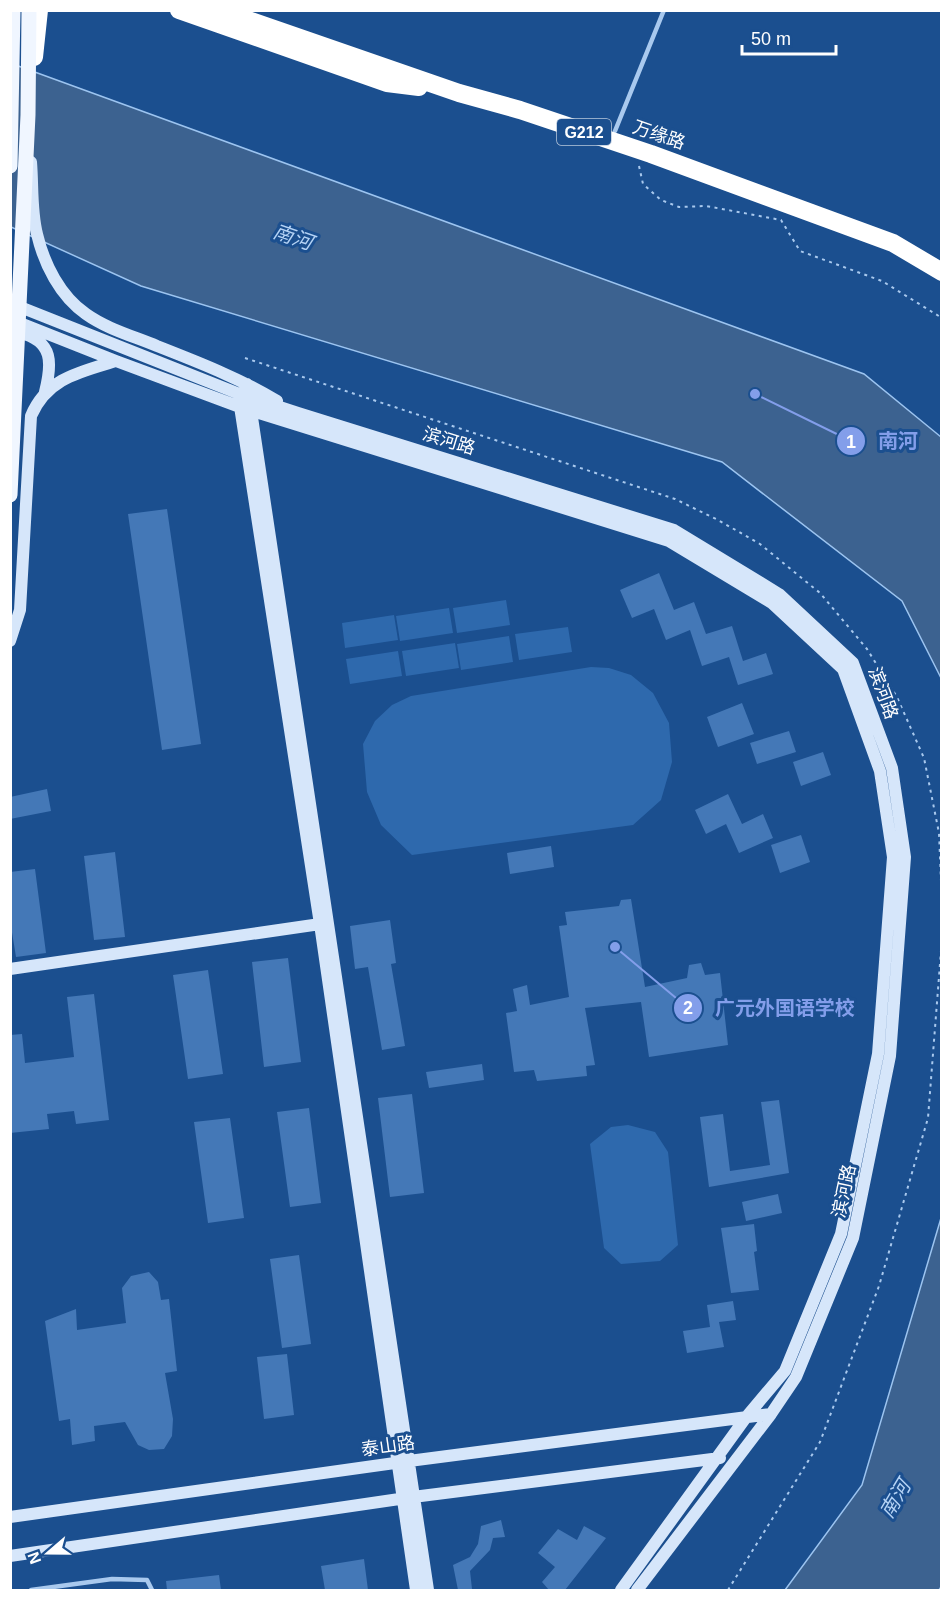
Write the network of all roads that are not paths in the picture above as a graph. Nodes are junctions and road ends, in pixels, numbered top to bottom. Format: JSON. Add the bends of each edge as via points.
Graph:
{"nodes":[{"id":1,"x":13,"y":10,"type":"edge"},
{"id":2,"x":29,"y":10,"type":"edge"},
{"id":3,"x":39,"y":10,"type":"edge"},
{"id":4,"x":179,"y":10,"type":"edge"},
{"id":5,"x":219,"y":10,"type":"edge"},
{"id":6,"x":244,"y":10,"type":"edge"},
{"id":7,"x":664,"y":10,"type":"edge"},
{"id":8,"x":459,"y":93,"type":"junction"},
{"id":9,"x":17,"y":121,"type":"edge"},
{"id":10,"x":615,"y":131,"type":"junction"},
{"id":11,"x":10,"y":166,"type":"edge"},
{"id":12,"x":942,"y":260,"type":"edge"},
{"id":13,"x":942,"y":272,"type":"edge"},
{"id":14,"x":10,"y":303,"type":"edge"},
{"id":15,"x":10,"y":319,"type":"edge"},
{"id":16,"x":10,"y":333,"type":"edge"},
{"id":17,"x":116,"y":361,"type":"junction"},
{"id":18,"x":245,"y":391,"type":"junction"},
{"id":19,"x":45,"y":392,"type":"junction"},
{"id":20,"x":246,"y":408,"type":"junction"},
{"id":21,"x":10,"y":495,"type":"edge"},
{"id":22,"x":10,"y":641,"type":"edge"},
{"id":23,"x":324,"y":923,"type":"junction"},
{"id":24,"x":10,"y":969,"type":"edge"},
{"id":25,"x":771,"y":1414,"type":"junction"},
{"id":26,"x":747,"y":1416,"type":"junction"},
{"id":27,"x":739,"y":1455,"type":"junction"},
{"id":28,"x":715,"y":1459,"type":"junction"},
{"id":29,"x":403,"y":1462,"type":"junction"},
{"id":30,"x":408,"y":1498,"type":"junction"},
{"id":31,"x":10,"y":1517,"type":"edge"},
{"id":32,"x":10,"y":1556,"type":"edge"},
{"id":33,"x":31,"y":1590,"type":"edge"},
{"id":34,"x":152,"y":1590,"type":"edge"},
{"id":35,"x":416,"y":1590,"type":"edge"},
{"id":36,"x":428,"y":1590,"type":"edge"},
{"id":37,"x":621,"y":1590,"type":"edge"},
{"id":38,"x":637,"y":1590,"type":"edge"}],
"edges":[{"from":1,"to":9,"type":"main road"},
{"from":2,"to":9,"type":"main road","bridge":true},
{"from":3,"to":9,"type":"highway","bridge":true},
{"from":4,"to":8,"type":"highway","via":[[387,83]]},
{"from":5,"to":8,"type":"highway","name":"万缘路","number":"G212"},
{"from":6,"to":10,"type":"highway","name":"万缘路","number":"G212","via":[[459,85],[524,100]]},
{"from":7,"to":10,"type":"lane"},
{"from":8,"to":13,"type":"highway","name":"万缘路","number":"G212","via":[[634,148],[893,243]]},
{"from":9,"to":11,"type":"main road"},
{"from":9,"to":18,"type":"street","bridge":true,"via":[[36,233],[60,288],[84,313],[103,324],[207,366]]},
{"from":9,"to":21,"type":"main road","bridge":true},
{"from":10,"to":12,"type":"highway","name":"万缘路","number":"G212","via":[[899,235]]},
{"from":14,"to":18,"type":"street","name":"滨河路"},
{"from":15,"to":17,"type":"street","name":"滨河路"},
{"from":16,"to":19,"type":"street","via":[[30,335],[47,351],[51,370]]},
{"from":17,"to":19,"type":"street","via":[[80,372]]},
{"from":17,"to":20,"type":"street","name":"滨河路"},
{"from":18,"to":20,"type":"street"},
{"from":18,"to":25,"type":"street","name":"滨河路","via":[[298,413],[674,530],[779,594],[853,663],[891,768],[905,857],[890,1056],[853,1238],[796,1377]]},
{"from":19,"to":22,"type":"street","via":[[31,416],[20,610]]},
{"from":20,"to":23,"type":"street"},
{"from":20,"to":26,"type":"street","name":"滨河路","via":[[669,541],[772,603],[843,669],[880,771],[893,857],[878,1054],[841,1234],[785,1371]]},
{"from":23,"to":24,"type":"street"},
{"from":23,"to":29,"type":"street"},
{"from":25,"to":26,"type":"street","name":"泰山路"},
{"from":25,"to":27,"type":"street","name":"滨河路"},
{"from":26,"to":28,"type":"street","name":"滨河路"},
{"from":26,"to":29,"type":"street","name":"泰山路"},
{"from":27,"to":28,"type":"street"},
{"from":27,"to":38,"type":"street","name":"滨河路"},
{"from":28,"to":30,"type":"street"},
{"from":28,"to":37,"type":"street","name":"滨河路"},
{"from":29,"to":30,"type":"street"},
{"from":29,"to":31,"type":"street","name":"泰山路"},
{"from":30,"to":32,"type":"street"},
{"from":30,"to":35,"type":"street"},
{"from":30,"to":36,"type":"street"},
{"from":33,"to":34,"type":"lane","via":[[112,1579],[147,1580]]}]}
